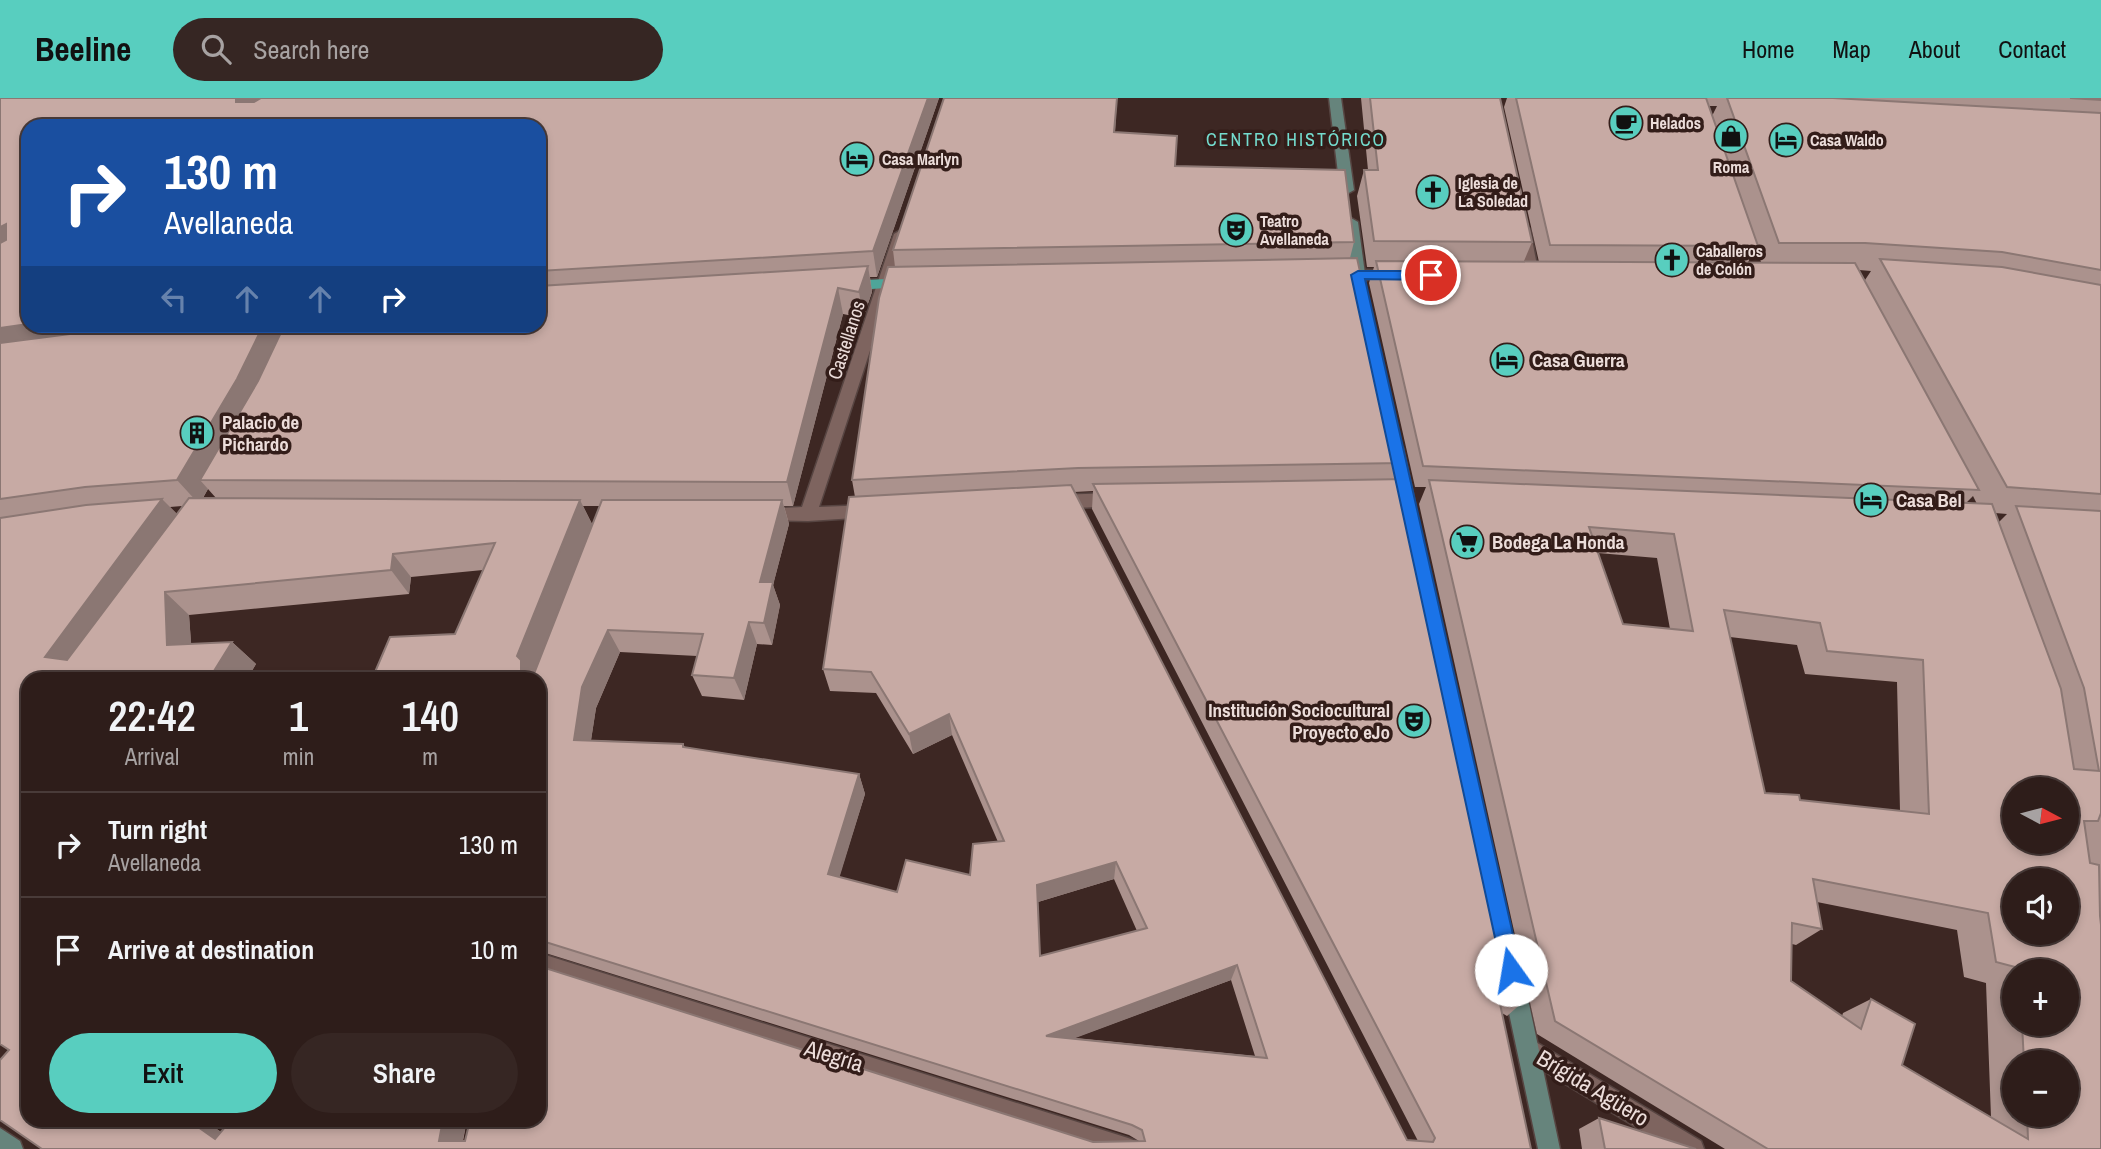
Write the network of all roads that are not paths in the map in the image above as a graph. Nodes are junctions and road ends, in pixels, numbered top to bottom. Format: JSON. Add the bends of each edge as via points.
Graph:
{"nodes":[{"id":1,"x":1335,"y":98,"type":"edge"},
{"id":2,"x":1519,"y":211,"type":"edge"},
{"id":3,"x":907,"y":217,"type":"edge"},
{"id":4,"x":1358,"y":275,"type":"junction"},
{"id":5,"x":1409,"y":275,"type":"edge"},
{"id":6,"x":1322,"y":276,"type":"edge"},
{"id":7,"x":1531,"y":276,"type":"edge"},
{"id":8,"x":926,"y":283,"type":"edge"},
{"id":9,"x":885,"y":284,"type":"junction"},
{"id":10,"x":834,"y":286,"type":"edge"},
{"id":11,"x":1363,"y":298,"type":"edge"},
{"id":12,"x":1391,"y":429,"type":"edge"},
{"id":13,"x":1132,"y":499,"type":"edge"},
{"id":14,"x":1077,"y":500,"type":"junction"},
{"id":15,"x":1037,"y":502,"type":"edge"},
{"id":16,"x":889,"y":510,"type":"edge"},
{"id":17,"x":754,"y":515,"type":"edge"},
{"id":18,"x":808,"y":515,"type":"junction"},
{"id":19,"x":1411,"y":522,"type":"edge"},
{"id":20,"x":1089,"y":524,"type":"edge"},
{"id":21,"x":546,"y":966,"type":"edge"},
{"id":22,"x":1511,"y":968,"type":"edge"},
{"id":23,"x":1529,"y":1049,"type":"junction"},
{"id":24,"x":0,"y":1139,"type":"edge"},
{"id":25,"x":12,"y":1149,"type":"edge"},
{"id":26,"x":1128,"y":1149,"type":"edge"},
{"id":27,"x":1549,"y":1149,"type":"edge"},
{"id":28,"x":1693,"y":1149,"type":"edge"}],
"edges":[{"from":1,"to":4,"type":"main road"},
{"from":2,"to":7,"type":"street"},
{"from":3,"to":9,"type":"street","name":"Castellanos"},
{"from":4,"to":5,"type":"main road"},
{"from":4,"to":6,"type":"main road"},
{"from":4,"to":11,"type":"main road"},
{"from":8,"to":9,"type":"main road"},
{"from":9,"to":10,"type":"main road"},
{"from":9,"to":18,"type":"street","name":"Castellanos"},
{"from":12,"to":19,"type":"main road"},
{"from":13,"to":14,"type":"street"},
{"from":14,"to":15,"type":"street"},
{"from":14,"to":20,"type":"street"},
{"from":16,"to":18,"type":"street"},
{"from":17,"to":18,"type":"street"},
{"from":21,"to":26,"type":"street","name":"Alegría"},
{"from":22,"to":23,"type":"main road"},
{"from":23,"to":27,"type":"main road"},
{"from":23,"to":28,"type":"street","name":"Brígida Agüero"},
{"from":24,"to":25,"type":"main road"}]}
